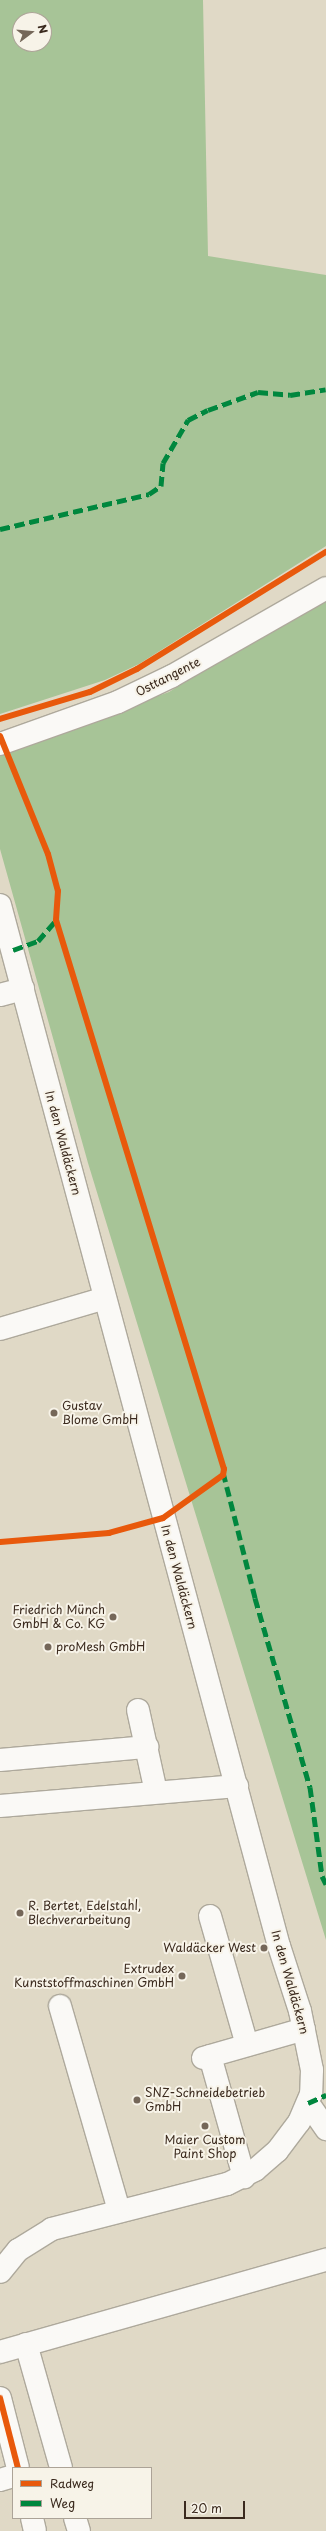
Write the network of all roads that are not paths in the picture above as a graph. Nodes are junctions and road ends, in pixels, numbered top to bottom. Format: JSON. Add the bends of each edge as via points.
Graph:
{"nodes":[{"id":1,"x":326,"y":588,"type":"edge"},
{"id":2,"x":0,"y":744,"type":"edge"},
{"id":3,"x":0,"y":904,"type":"edge"},
{"id":4,"x":23,"y":989,"type":"junction"},
{"id":5,"x":0,"y":995,"type":"edge"},
{"id":6,"x":105,"y":1298,"type":"junction"},
{"id":7,"x":0,"y":1329,"type":"edge"},
{"id":8,"x":138,"y":1710,"type":"dead end"},
{"id":9,"x":147,"y":1747,"type":"junction"},
{"id":10,"x":0,"y":1760,"type":"edge"},
{"id":11,"x":236,"y":1786,"type":"junction"},
{"id":12,"x":156,"y":1792,"type":"junction"},
{"id":13,"x":0,"y":1806,"type":"edge"},
{"id":14,"x":210,"y":1916,"type":"dead end"},
{"id":15,"x":60,"y":2006,"type":"dead end"},
{"id":16,"x":304,"y":2029,"type":"junction"},
{"id":17,"x":247,"y":2045,"type":"junction"},
{"id":18,"x":308,"y":2103,"type":"junction"},
{"id":19,"x":326,"y":2129,"type":"edge"},
{"id":20,"x":244,"y":2177,"type":"junction"},
{"id":21,"x":119,"y":2210,"type":"junction"},
{"id":22,"x":326,"y":2260,"type":"edge"},
{"id":23,"x":0,"y":2272,"type":"edge"},
{"id":24,"x":26,"y":2344,"type":"junction"},
{"id":25,"x":0,"y":2352,"type":"edge"},
{"id":26,"x":0,"y":2398,"type":"edge"},
{"id":27,"x":18,"y":2467,"type":"edge"},
{"id":28,"x":61,"y":2467,"type":"edge"},
{"id":29,"x":12,"y":2476,"type":"edge"},
{"id":30,"x":0,"y":2480,"type":"edge"},
{"id":31,"x":32,"y":2519,"type":"edge"},
{"id":32,"x":75,"y":2519,"type":"edge"},
{"id":33,"x":35,"y":2531,"type":"edge"},
{"id":34,"x":79,"y":2531,"type":"edge"}],
"edges":[{"from":1,"to":2,"type":"street","name":"Osttangente","via":[[172,676],[118,702]]},
{"from":3,"to":4,"type":"street","name":"In den Waldäckern"},
{"from":4,"to":5,"type":"street"},
{"from":4,"to":6,"type":"street","name":"In den Waldäckern"},
{"from":6,"to":7,"type":"street"},
{"from":6,"to":11,"type":"street","name":"In den Waldäckern"},
{"from":8,"to":9,"type":"street"},
{"from":9,"to":10,"type":"street"},
{"from":9,"to":12,"type":"street"},
{"from":11,"to":12,"type":"street"},
{"from":11,"to":16,"type":"street","name":"In den Waldäckern"},
{"from":12,"to":13,"type":"street"},
{"from":14,"to":17,"type":"street"},
{"from":15,"to":21,"type":"street"},
{"from":16,"to":17,"type":"street"},
{"from":16,"to":18,"type":"street","name":"In den Waldäckern","via":[[312,2070]]},
{"from":17,"to":20,"type":"street","via":[[207,2057]]},
{"from":18,"to":19,"type":"street"},
{"from":18,"to":20,"type":"street","name":"In den Waldäckern","via":[[277,2152]]},
{"from":20,"to":21,"type":"street","name":"In den Waldäckern"},
{"from":21,"to":23,"type":"street","name":"In den Waldäckern","via":[[40,2235],[13,2254]]},
{"from":22,"to":24,"type":"street"},
{"from":24,"to":25,"type":"street"},
{"from":24,"to":28,"type":"street"},
{"from":26,"to":27,"type":"street"},
{"from":29,"to":30,"type":"street"},
{"from":31,"to":33,"type":"street"},
{"from":32,"to":34,"type":"street"}]}
